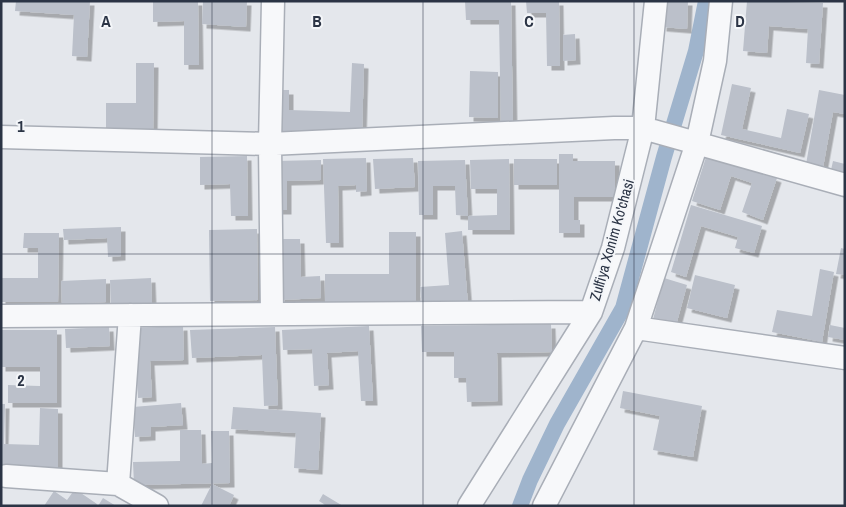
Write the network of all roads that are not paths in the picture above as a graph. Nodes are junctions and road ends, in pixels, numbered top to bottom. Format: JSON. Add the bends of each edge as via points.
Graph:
{"nodes":[{"id":1,"x":274,"y":1,"type":"edge"},
{"id":2,"x":656,"y":1,"type":"edge"},
{"id":3,"x":721,"y":1,"type":"edge"},
{"id":4,"x":643,"y":128,"type":"junction"},
{"id":5,"x":1,"y":137,"type":"edge"},
{"id":6,"x":698,"y":143,"type":"junction"},
{"id":7,"x":270,"y":144,"type":"junction"},
{"id":8,"x":845,"y":185,"type":"edge"},
{"id":9,"x":591,"y":312,"type":"junction"},
{"id":10,"x":272,"y":314,"type":"junction"},
{"id":11,"x":130,"y":315,"type":"junction"},
{"id":12,"x":1,"y":316,"type":"edge"},
{"id":13,"x":636,"y":328,"type":"junction"},
{"id":14,"x":845,"y":358,"type":"edge"},
{"id":15,"x":6,"y":476,"type":"dead end"},
{"id":16,"x":118,"y":484,"type":"junction"},
{"id":17,"x":157,"y":506,"type":"edge"},
{"id":18,"x":469,"y":506,"type":"edge"},
{"id":19,"x":544,"y":506,"type":"edge"}],
"edges":[{"from":1,"to":7,"type":"street"},
{"from":2,"to":4,"type":"street","name":"Zulfiya Xonim Ko'chasi"},
{"from":3,"to":6,"type":"street","via":[[715,61]]},
{"from":4,"to":6,"type":"street"},
{"from":4,"to":7,"type":"street"},
{"from":4,"to":9,"type":"street","name":"Zulfiya Xonim Ko'chasi","via":[[613,248]]},
{"from":5,"to":7,"type":"street"},
{"from":6,"to":8,"type":"street"},
{"from":6,"to":13,"type":"street"},
{"from":7,"to":10,"type":"street"},
{"from":9,"to":10,"type":"street"},
{"from":9,"to":18,"type":"street","name":"Zulfiya Xonim Ko'chasi"},
{"from":10,"to":11,"type":"street"},
{"from":11,"to":12,"type":"street"},
{"from":11,"to":16,"type":"street"},
{"from":13,"to":14,"type":"street"},
{"from":13,"to":19,"type":"street"},
{"from":15,"to":16,"type":"street"},
{"from":16,"to":17,"type":"street"}]}
